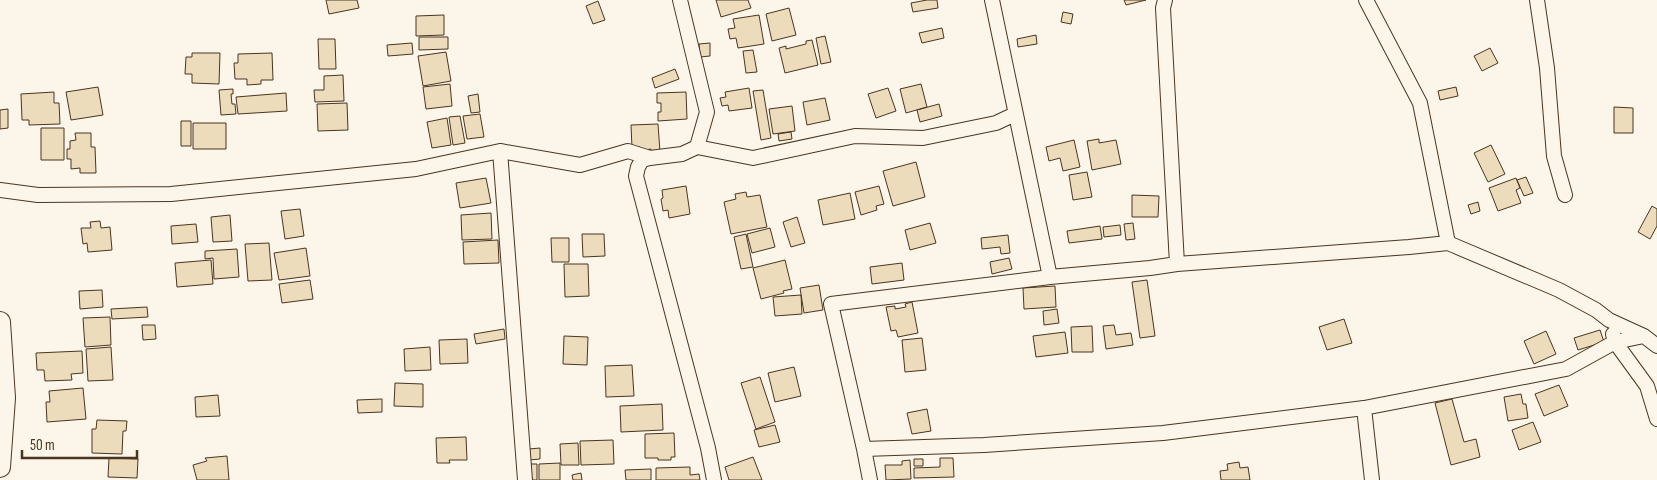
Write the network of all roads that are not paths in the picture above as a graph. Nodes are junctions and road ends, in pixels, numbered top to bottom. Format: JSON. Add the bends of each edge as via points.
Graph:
{"nodes":[{"id":1,"x":680,"y":0,"type":"edge"},
{"id":2,"x":992,"y":0,"type":"edge"},
{"id":3,"x":1164,"y":0,"type":"edge"},
{"id":4,"x":1366,"y":0,"type":"edge"},
{"id":5,"x":1537,"y":0,"type":"edge"},
{"id":6,"x":1015,"y":114,"type":"junction"},
{"id":7,"x":697,"y":147,"type":"junction"},
{"id":8,"x":500,"y":151,"type":"junction"},
{"id":9,"x":650,"y":158,"type":"junction"},
{"id":10,"x":0,"y":190,"type":"edge"},
{"id":11,"x":1565,"y":195,"type":"dead end"},
{"id":12,"x":1448,"y":243,"type":"junction"},
{"id":13,"x":1177,"y":264,"type":"junction"},
{"id":14,"x":1050,"y":277,"type":"junction"},
{"id":15,"x":1609,"y":320,"type":"junction"},
{"id":16,"x":0,"y":322,"type":"edge"},
{"id":17,"x":1644,"y":336,"type":"junction"},
{"id":18,"x":1615,"y":342,"type":"junction"},
{"id":19,"x":1657,"y":346,"type":"edge"},
{"id":20,"x":1364,"y":408,"type":"junction"},
{"id":21,"x":1657,"y":418,"type":"edge"},
{"id":22,"x":864,"y":449,"type":"junction"},
{"id":23,"x":0,"y":467,"type":"edge"},
{"id":24,"x":525,"y":480,"type":"edge"},
{"id":25,"x":714,"y":480,"type":"edge"},
{"id":26,"x":870,"y":480,"type":"edge"},
{"id":27,"x":1372,"y":480,"type":"edge"}],
"edges":[{"from":1,"to":7,"type":"street","via":[[707,112]]},
{"from":2,"to":6,"type":"street"},
{"from":3,"to":13,"type":"street"},
{"from":4,"to":12,"type":"street","via":[[1420,103]]},
{"from":5,"to":11,"type":"street","via":[[1547,68],[1554,156]]},
{"from":6,"to":7,"type":"street","via":[[996,123],[923,138],[855,136],[754,158]]},
{"from":6,"to":14,"type":"street"},
{"from":7,"to":9,"type":"street","via":[[682,154]]},
{"from":8,"to":9,"type":"street","via":[[580,166],[628,151]]},
{"from":8,"to":10,"type":"street","via":[[416,169],[171,194],[38,195]]},
{"from":8,"to":24,"type":"street"},
{"from":9,"to":25,"type":"street","via":[[642,160],[636,176]]},
{"from":12,"to":13,"type":"street"},
{"from":12,"to":15,"type":"street","via":[[1559,290]]},
{"from":13,"to":14,"type":"street"},
{"from":14,"to":22,"type":"street","via":[[831,304]]},
{"from":15,"to":17,"type":"street"},
{"from":15,"to":18,"type":"street"},
{"from":16,"to":23,"type":"street","via":[[5,398]]},
{"from":17,"to":18,"type":"street"},
{"from":17,"to":19,"type":"street"},
{"from":18,"to":20,"type":"street","via":[[1566,369]]},
{"from":18,"to":21,"type":"street","via":[[1648,386]]},
{"from":20,"to":22,"type":"street","via":[[1162,433]]},
{"from":20,"to":27,"type":"street"},
{"from":22,"to":26,"type":"street"}]}
